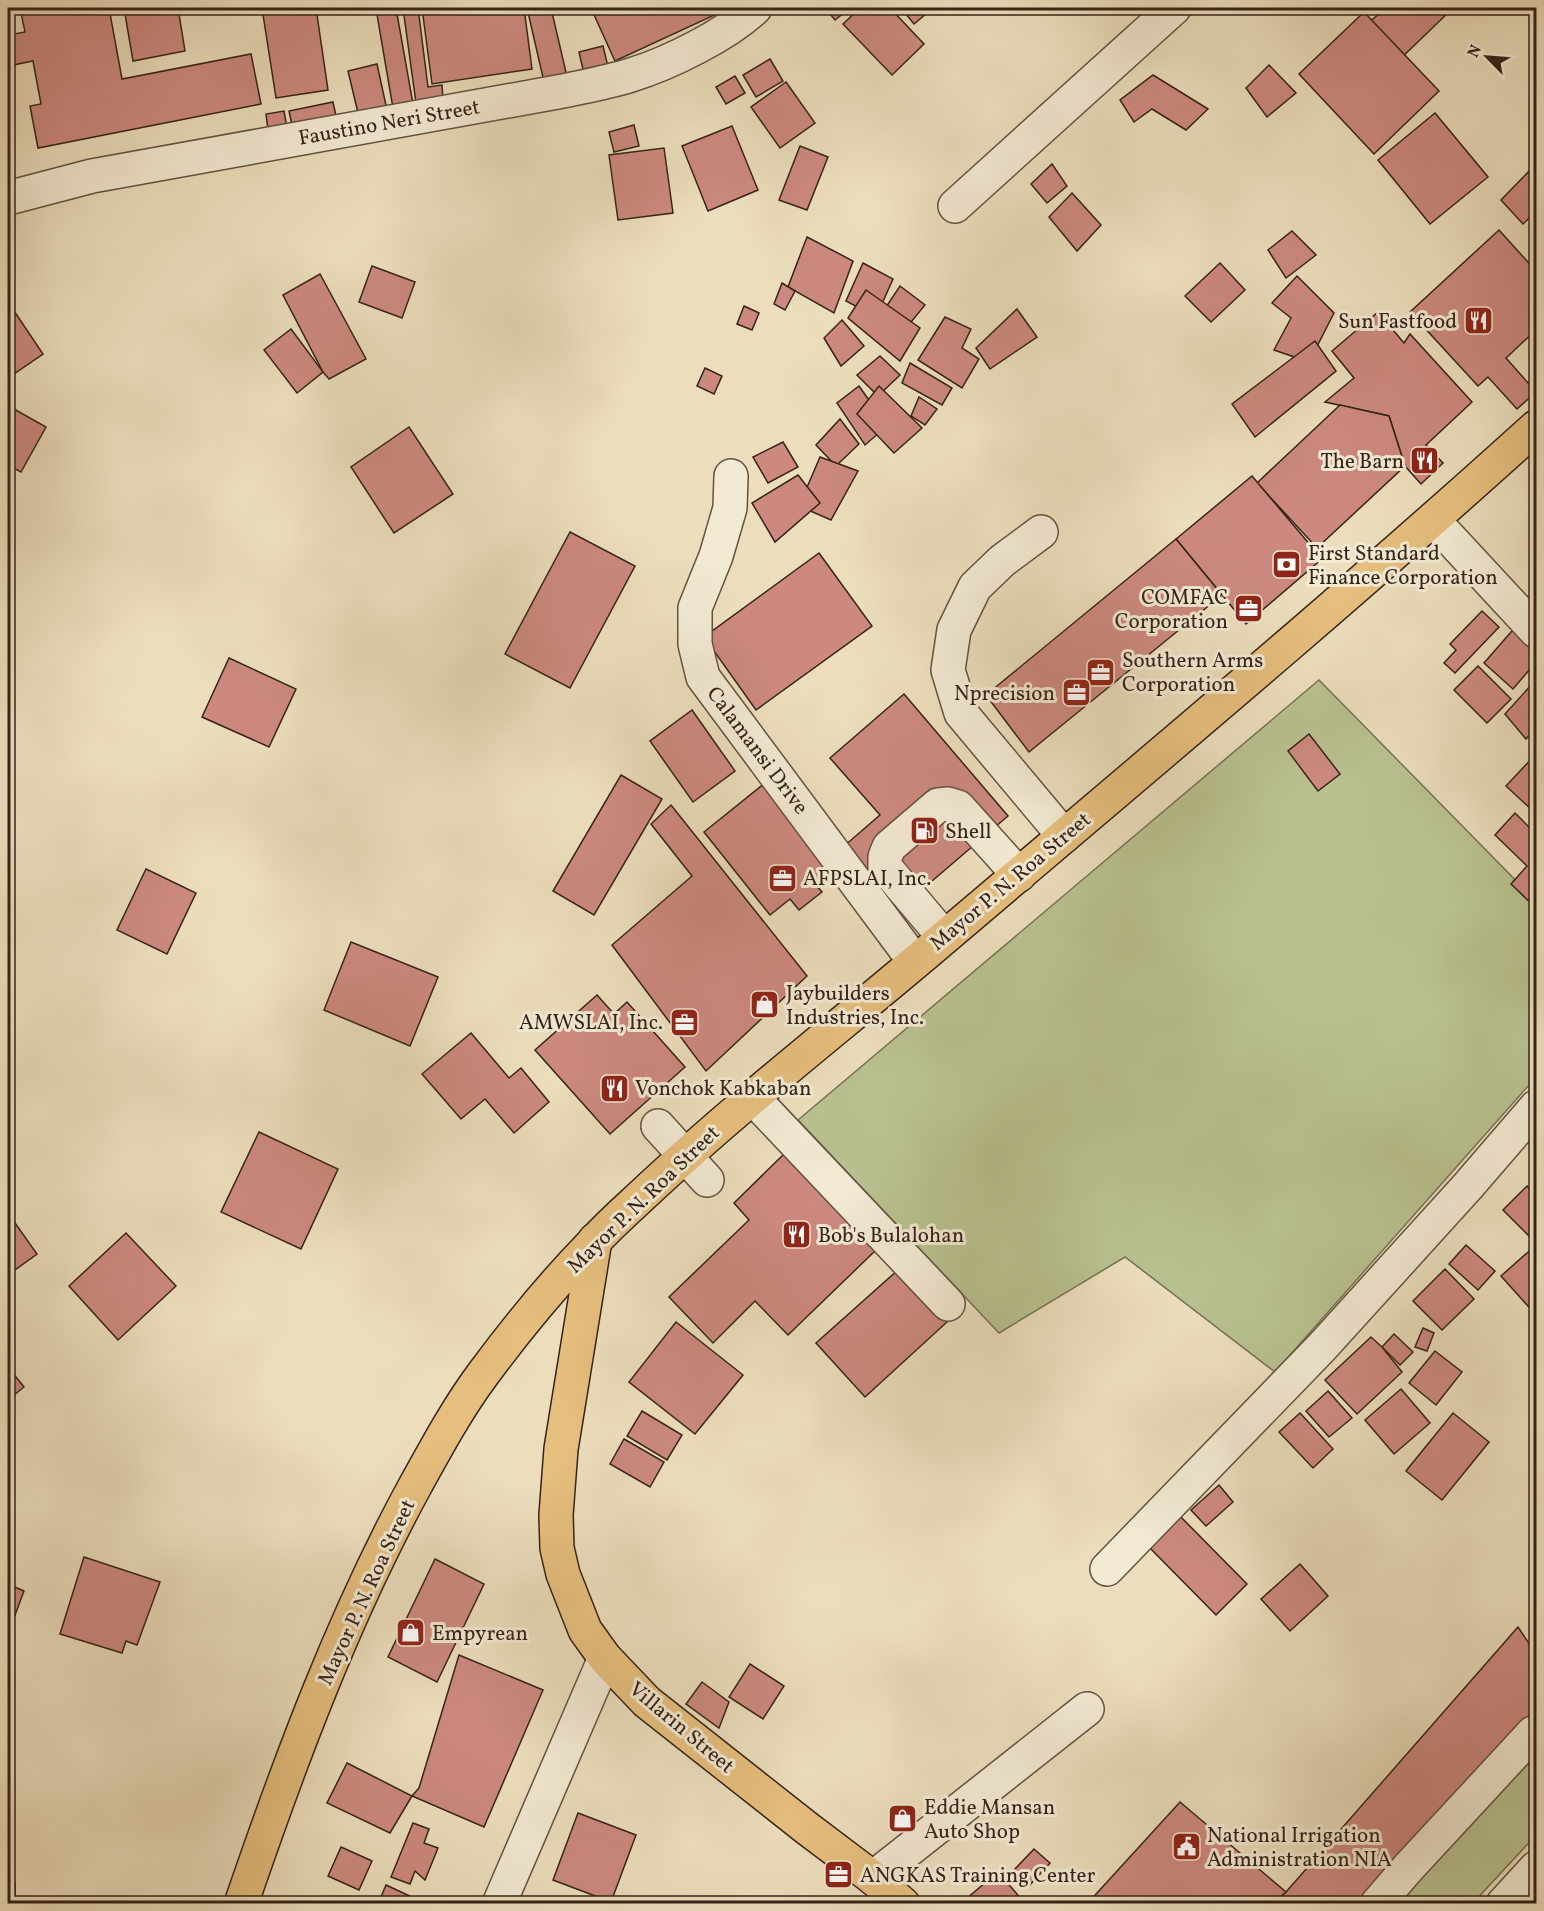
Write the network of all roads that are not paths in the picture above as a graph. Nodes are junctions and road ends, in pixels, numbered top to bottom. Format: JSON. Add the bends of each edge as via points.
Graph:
{"nodes":[{"id":1,"x":756,"y":8,"type":"edge"},
{"id":2,"x":1174,"y":8,"type":"edge"},
{"id":3,"x":8,"y":198,"type":"edge"},
{"id":4,"x":955,"y":206,"type":"dead end"},
{"id":5,"x":1536,"y":426,"type":"edge"},
{"id":6,"x":732,"y":476,"type":"dead end"},
{"id":7,"x":1432,"y":520,"type":"junction"},
{"id":8,"x":1041,"y":532,"type":"dead end"},
{"id":9,"x":1536,"y":631,"type":"edge"},
{"id":10,"x":1064,"y":836,"type":"junction"},
{"id":11,"x":1019,"y":875,"type":"junction"},
{"id":12,"x":944,"y":937,"type":"junction"},
{"id":13,"x":915,"y":962,"type":"junction"},
{"id":14,"x":752,"y":1097,"type":"junction"},
{"id":15,"x":1536,"y":1107,"type":"edge"},
{"id":16,"x":658,"y":1126,"type":"dead end"},
{"id":17,"x":685,"y":1156,"type":"junction"},
{"id":18,"x":707,"y":1180,"type":"dead end"},
{"id":19,"x":595,"y":1240,"type":"junction"},
{"id":20,"x":948,"y":1304,"type":"dead end"},
{"id":21,"x":1107,"y":1569,"type":"dead end"},
{"id":22,"x":605,"y":1658,"type":"junction"},
{"id":23,"x":1087,"y":1709,"type":"dead end"},
{"id":24,"x":1536,"y":1733,"type":"edge"},
{"id":25,"x":1536,"y":1868,"type":"edge"},
{"id":26,"x":873,"y":1878,"type":"junction"},
{"id":27,"x":241,"y":1904,"type":"edge"},
{"id":28,"x":499,"y":1904,"type":"edge"},
{"id":29,"x":903,"y":1904,"type":"edge"},
{"id":30,"x":1377,"y":1904,"type":"edge"},
{"id":31,"x":1503,"y":1904,"type":"edge"}],
"edges":[{"from":1,"to":3,"type":"street","name":"Faustino Neri Street","via":[[686,53],[631,75],[552,93],[92,176]]},
{"from":2,"to":4,"type":"street"},
{"from":5,"to":7,"type":"main road","name":"Mayor P. N. Roa Street"},
{"from":6,"to":13,"type":"street","name":"Calamansi Drive","via":[[730,508],[695,608],[694,644],[703,677]]},
{"from":7,"to":9,"type":"street"},
{"from":7,"to":10,"type":"main road","name":"Mayor P. N. Roa Street"},
{"from":8,"to":10,"type":"street","via":[[975,587],[954,630],[948,670],[961,712]]},
{"from":10,"to":11,"type":"main road","name":"Mayor P. N. Roa Street"},
{"from":11,"to":12,"type":"main road","name":"Mayor P. N. Roa Street"},
{"from":11,"to":12,"type":"street","via":[[958,807],[938,805],[889,847],[885,867]]},
{"from":12,"to":13,"type":"main road","name":"Mayor P. N. Roa Street"},
{"from":13,"to":14,"type":"main road","name":"Mayor P. N. Roa Street"},
{"from":14,"to":17,"type":"main road","name":"Mayor P. N. Roa Street"},
{"from":14,"to":20,"type":"street"},
{"from":15,"to":21,"type":"street","via":[[1322,1347]]},
{"from":16,"to":17,"type":"street"},
{"from":17,"to":18,"type":"street"},
{"from":17,"to":19,"type":"main road","name":"Mayor P. N. Roa Street"},
{"from":19,"to":22,"type":"main road","name":"Villarin Street","via":[[561,1449],[556,1515],[563,1574],[585,1630]]},
{"from":19,"to":27,"type":"main road","name":"Mayor P. N. Roa Street","via":[[534,1308],[479,1379],[385,1541],[280,1789]]},
{"from":22,"to":26,"type":"main road","name":"Villarin Street","via":[[647,1702]]},
{"from":22,"to":28,"type":"street"},
{"from":23,"to":26,"type":"street"},
{"from":24,"to":30,"type":"street"},
{"from":25,"to":31,"type":"street"},
{"from":26,"to":29,"type":"main road","name":"Villarin Street"}]}
